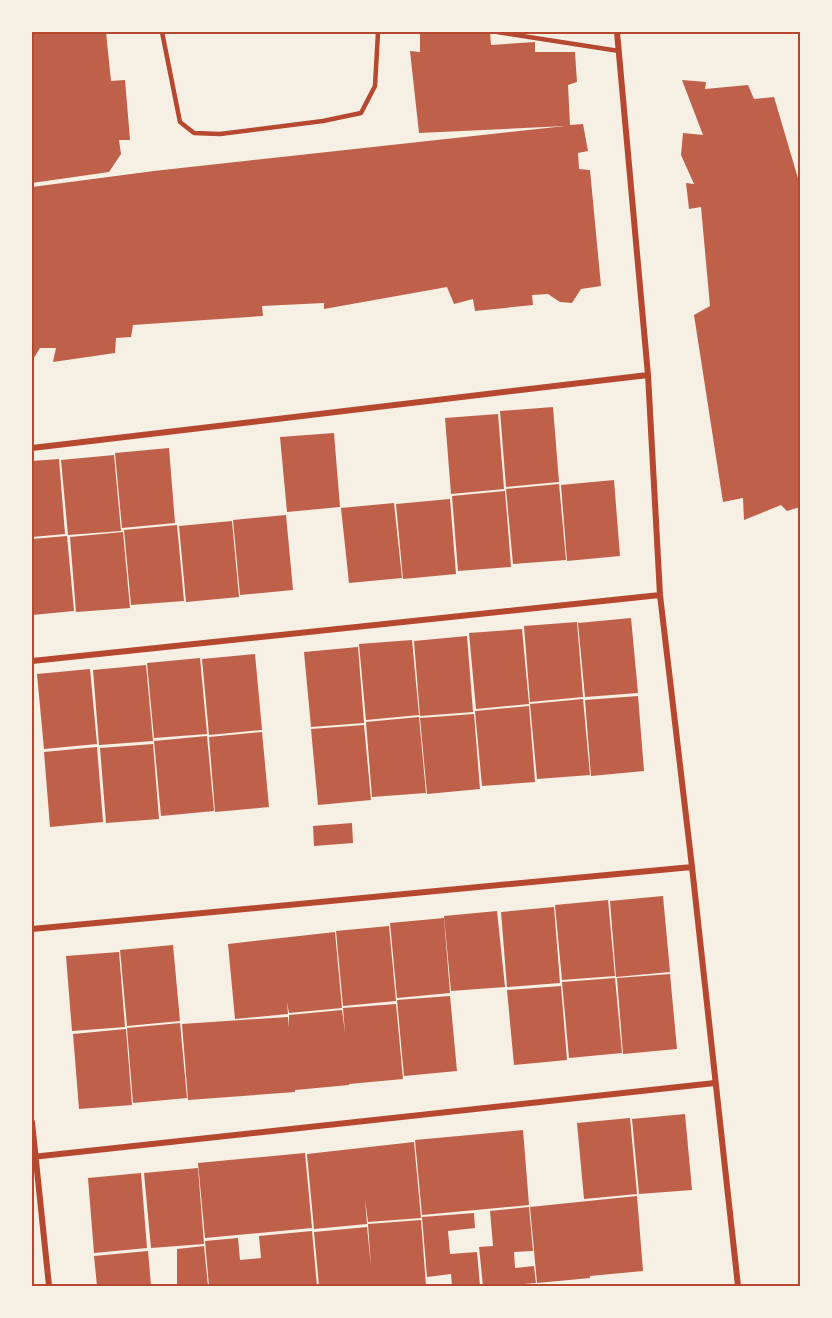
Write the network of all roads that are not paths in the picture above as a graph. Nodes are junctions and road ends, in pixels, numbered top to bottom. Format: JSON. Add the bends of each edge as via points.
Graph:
{"nodes":[{"id":1,"x":162,"y":32,"type":"edge"},
{"id":2,"x":378,"y":32,"type":"edge"},
{"id":3,"x":497,"y":32,"type":"edge"},
{"id":4,"x":617,"y":32,"type":"edge"},
{"id":5,"x":619,"y":51,"type":"junction"},
{"id":6,"x":648,"y":375,"type":"junction"},
{"id":7,"x":32,"y":448,"type":"edge"},
{"id":8,"x":660,"y":595,"type":"junction"},
{"id":9,"x":32,"y":662,"type":"edge"},
{"id":10,"x":692,"y":867,"type":"junction"},
{"id":11,"x":32,"y":929,"type":"edge"},
{"id":12,"x":716,"y":1083,"type":"junction"},
{"id":13,"x":32,"y":1122,"type":"edge"},
{"id":14,"x":33,"y":1156,"type":"edge"},
{"id":15,"x":49,"y":1287,"type":"edge"},
{"id":16,"x":738,"y":1287,"type":"edge"}],
"edges":[{"from":1,"to":2,"type":"lane","via":[[180,122],[194,133],[220,134],[322,122],[361,113],[375,86]]},
{"from":3,"to":5,"type":"lane"},
{"from":4,"to":5,"type":"street"},
{"from":5,"to":6,"type":"street"},
{"from":6,"to":7,"type":"street"},
{"from":6,"to":8,"type":"street"},
{"from":8,"to":9,"type":"street"},
{"from":8,"to":10,"type":"street"},
{"from":10,"to":11,"type":"street"},
{"from":10,"to":12,"type":"street"},
{"from":12,"to":14,"type":"street"},
{"from":12,"to":16,"type":"street"},
{"from":13,"to":14,"type":"street"},
{"from":14,"to":15,"type":"street"}]}
